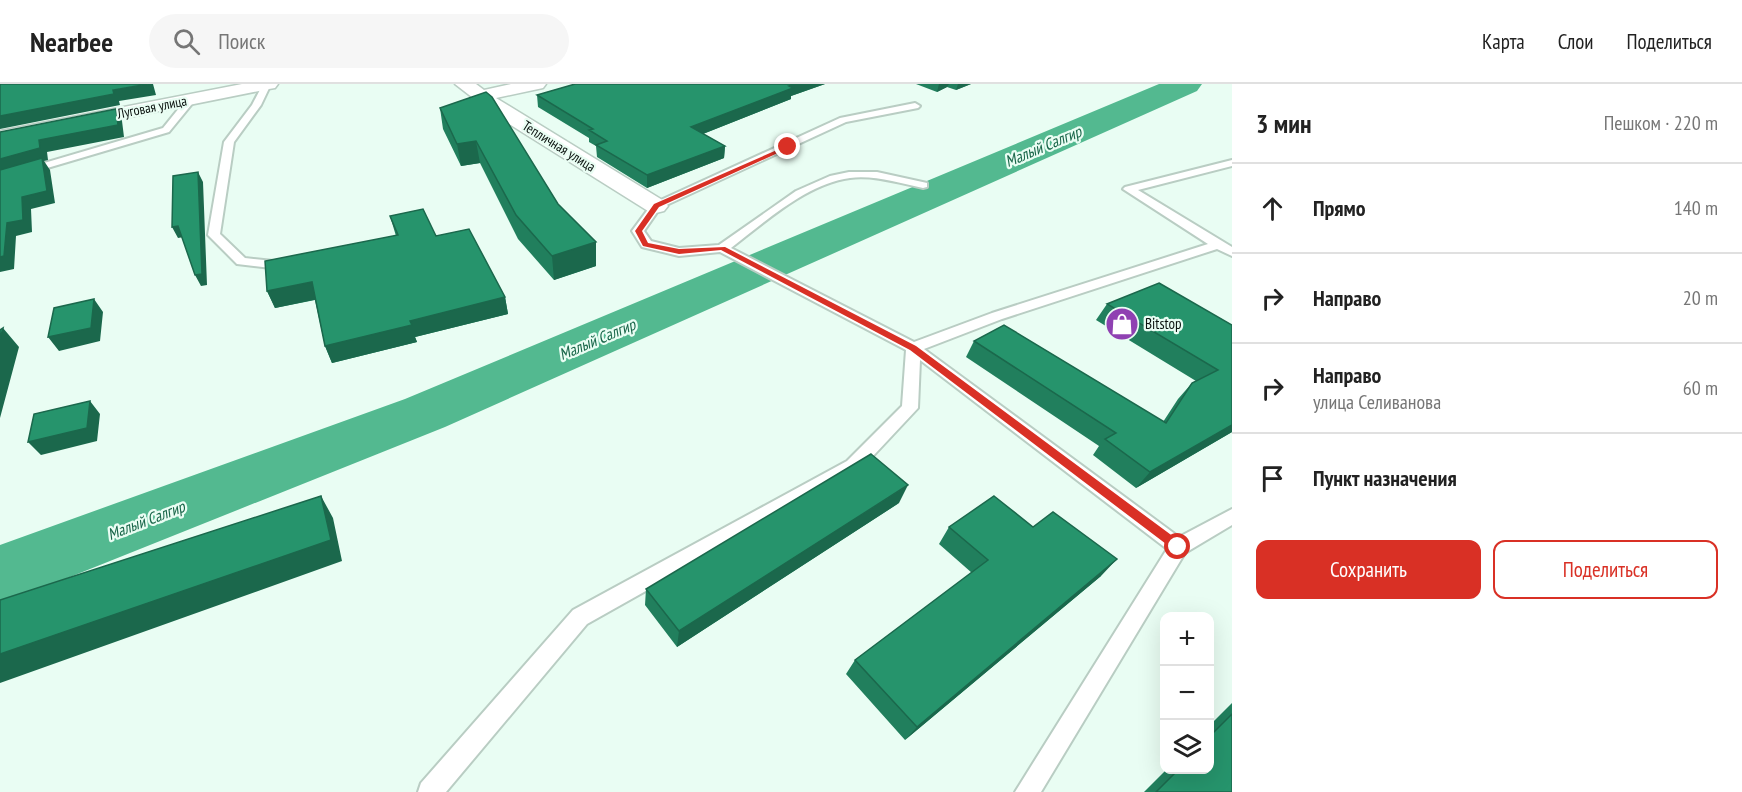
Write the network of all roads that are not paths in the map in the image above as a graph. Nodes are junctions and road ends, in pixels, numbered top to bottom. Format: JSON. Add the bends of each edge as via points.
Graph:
{"nodes":[{"id":1,"x":268,"y":84,"type":"edge"},
{"id":2,"x":537,"y":84,"type":"edge"},
{"id":3,"x":472,"y":90,"type":"edge"},
{"id":4,"x":191,"y":99,"type":"junction"},
{"id":5,"x":915,"y":106,"type":"dead end"},
{"id":6,"x":0,"y":137,"type":"edge"},
{"id":7,"x":1232,"y":163,"type":"edge"},
{"id":8,"x":0,"y":179,"type":"edge"},
{"id":9,"x":923,"y":186,"type":"dead end"},
{"id":10,"x":656,"y":206,"type":"junction"},
{"id":11,"x":1218,"y":245,"type":"junction"},
{"id":12,"x":722,"y":248,"type":"junction"},
{"id":13,"x":1232,"y":252,"type":"edge"},
{"id":14,"x":296,"y":266,"type":"edge"},
{"id":15,"x":913,"y":348,"type":"junction"},
{"id":16,"x":1232,"y":516,"type":"edge"},
{"id":17,"x":1178,"y":547,"type":"junction"},
{"id":18,"x":430,"y":792,"type":"edge"},
{"id":19,"x":1027,"y":792,"type":"edge"}],
"edges":[{"from":1,"to":4,"type":"street","name":"Луговая улица"},
{"from":1,"to":14,"type":"lane","via":[[229,142],[214,235],[241,261]]},
{"from":2,"to":3,"type":"street"},
{"from":3,"to":10,"type":"street","name":"Тепличная улица"},
{"from":4,"to":6,"type":"street","name":"Луговая улица"},
{"from":4,"to":8,"type":"lane","via":[[166,130]]},
{"from":5,"to":10,"type":"lane","via":[[843,120]]},
{"from":7,"to":11,"type":"lane","via":[[1129,189]]},
{"from":9,"to":12,"type":"lane","via":[[890,178],[849,175],[811,187]]},
{"from":10,"to":12,"type":"lane","via":[[638,231],[646,244],[679,252]]},
{"from":11,"to":13,"type":"lane"},
{"from":11,"to":15,"type":"lane","via":[[997,316]]},
{"from":12,"to":15,"type":"lane"},
{"from":15,"to":17,"type":"lane"},
{"from":15,"to":18,"type":"lane","via":[[910,408],[853,466],[580,616]]},
{"from":16,"to":17,"type":"lane"},
{"from":17,"to":19,"type":"lane"}]}
